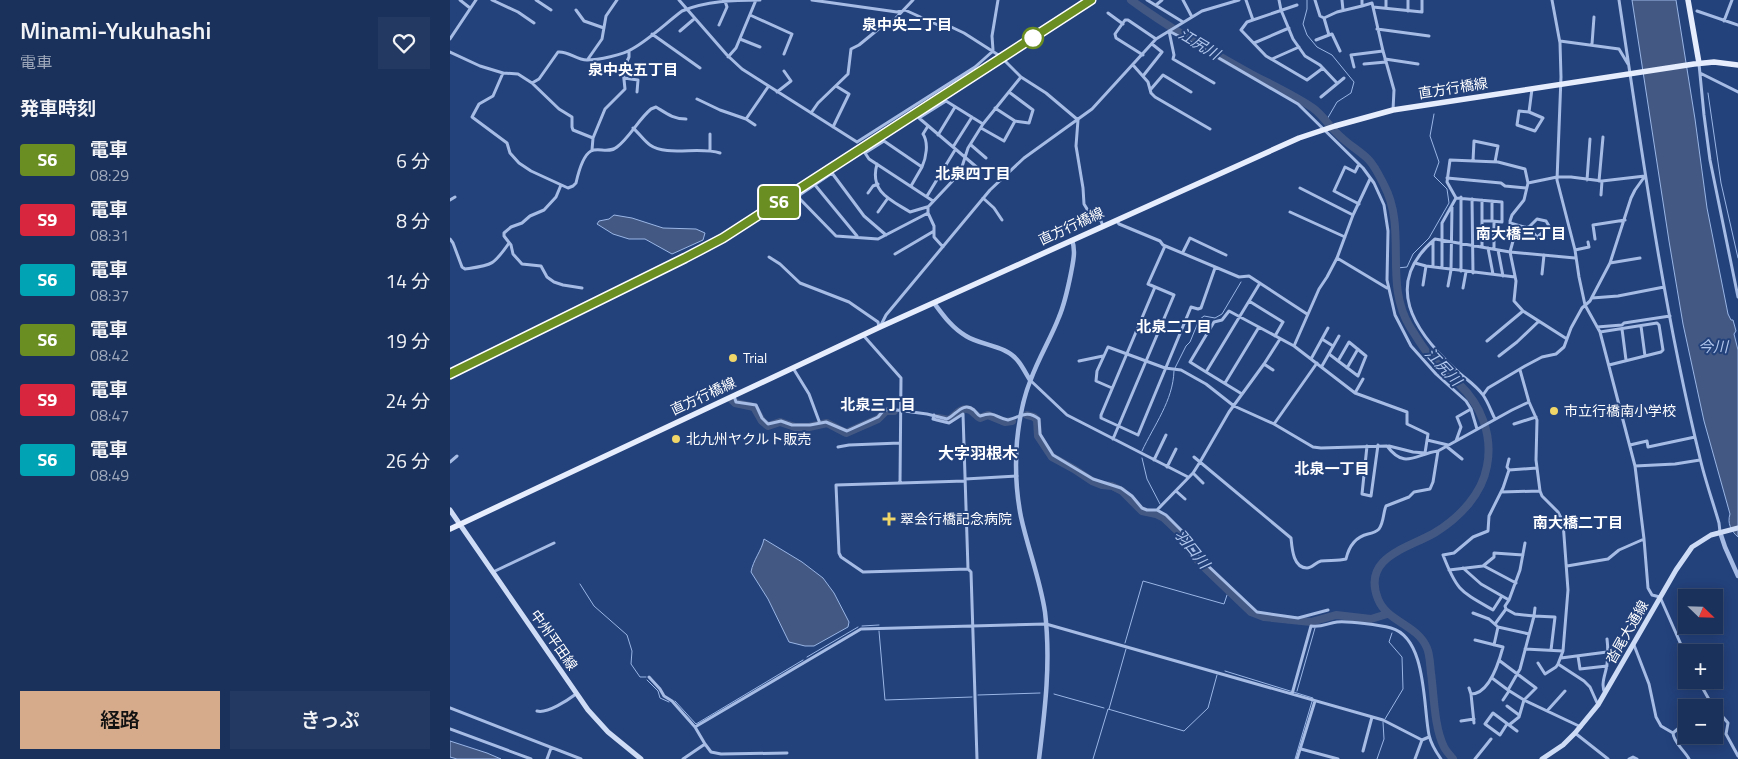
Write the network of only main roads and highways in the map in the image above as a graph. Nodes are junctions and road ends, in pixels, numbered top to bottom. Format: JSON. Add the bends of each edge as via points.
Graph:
{"nodes":[{"id":1,"x":1688,"y":0,"type":"edge"},
{"id":2,"x":1697,"y":63,"type":"junction"},
{"id":3,"x":1738,"y":65,"type":"edge"},
{"id":4,"x":450,"y":510,"type":"edge"},
{"id":5,"x":459,"y":524,"type":"junction"},
{"id":6,"x":1738,"y":528,"type":"edge"},
{"id":7,"x":450,"y":529,"type":"edge"},
{"id":8,"x":641,"y":759,"type":"edge"},
{"id":9,"x":1542,"y":759,"type":"edge"}],
"edges":[{"from":1,"to":2,"type":"main road"},
{"from":2,"to":3,"type":"main road","name":"直方行橋線"},
{"from":2,"to":5,"type":"main road","name":"直方行橋線","via":[[1393,110],[1276,147]]},
{"from":4,"to":5,"type":"main road","name":"中州平田線"},
{"from":5,"to":7,"type":"main road","name":"直方行橋線"},
{"from":5,"to":8,"type":"main road","name":"中州平田線","via":[[601,725]]},
{"from":6,"to":9,"type":"main road","name":"沓尾大通線","via":[[1704,538],[1692,547],[1598,705],[1563,745]]}]}
